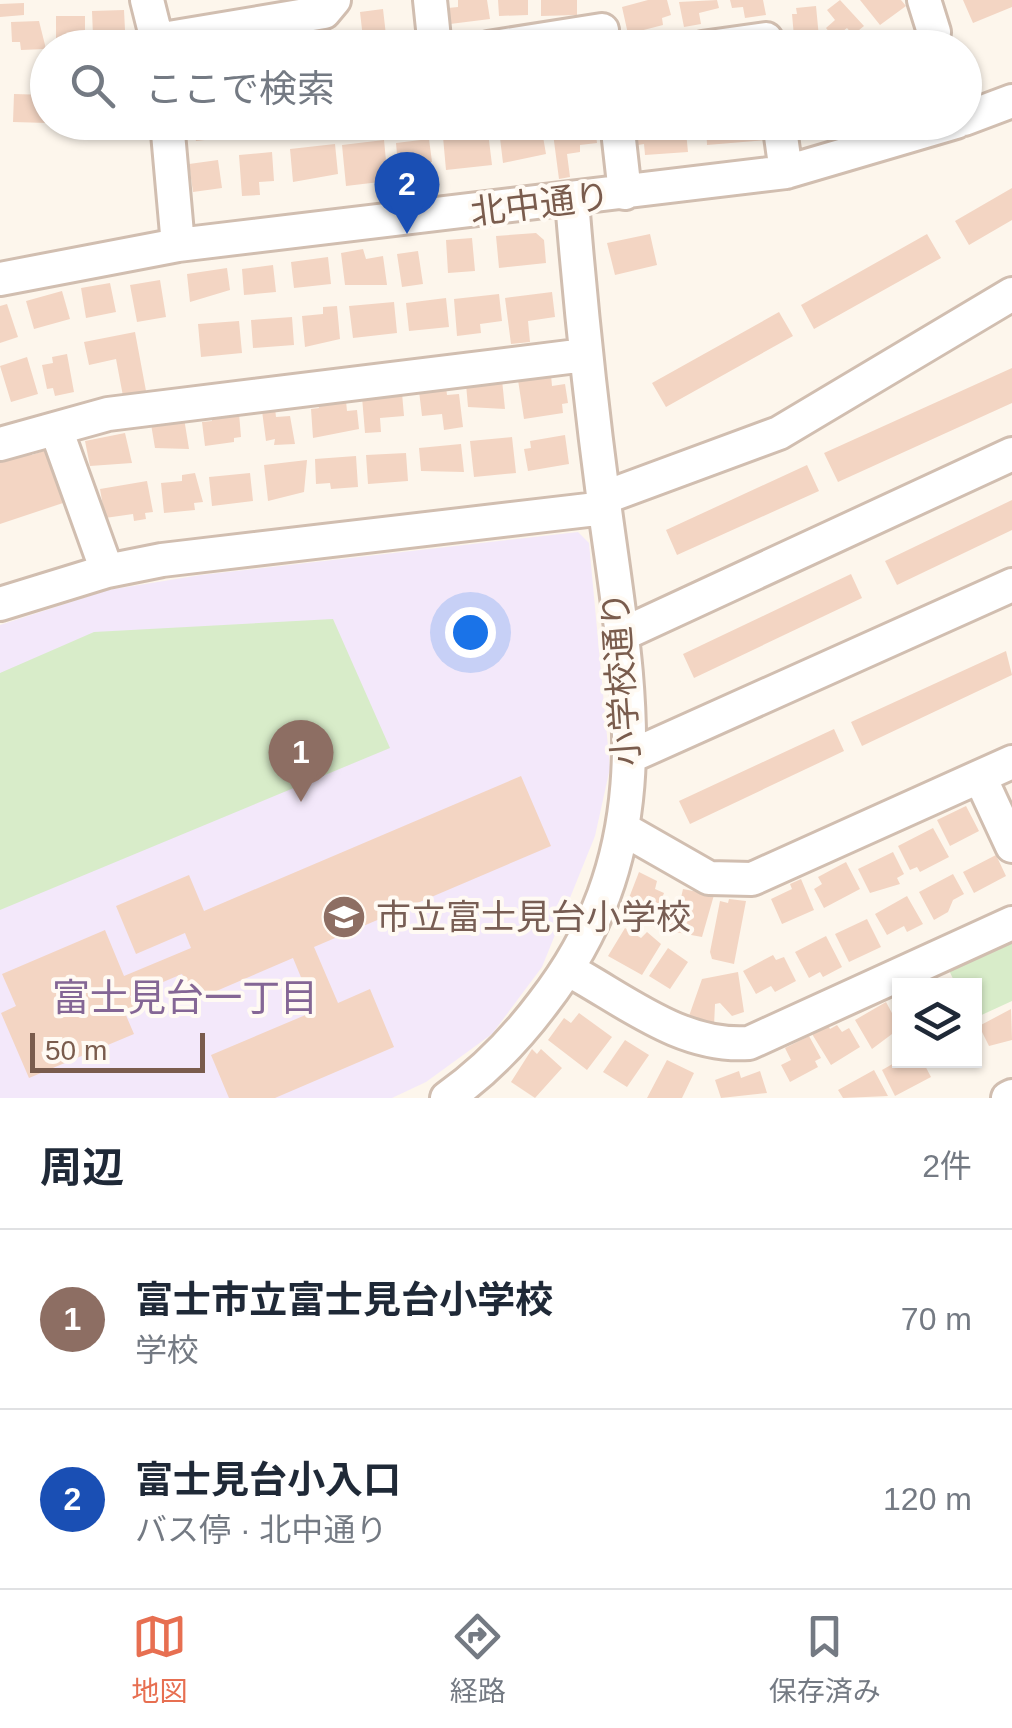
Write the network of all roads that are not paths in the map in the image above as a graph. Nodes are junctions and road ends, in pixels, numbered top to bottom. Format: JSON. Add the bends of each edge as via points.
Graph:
{"nodes":[{"id":1,"x":147,"y":0,"type":"edge"},
{"id":2,"x":334,"y":0,"type":"edge"},
{"id":3,"x":430,"y":0,"type":"edge"},
{"id":4,"x":924,"y":0,"type":"edge"},
{"id":5,"x":155,"y":30,"type":"edge"},
{"id":6,"x":217,"y":30,"type":"edge"},
{"id":7,"x":433,"y":30,"type":"edge"},
{"id":8,"x":933,"y":30,"type":"edge"},
{"id":9,"x":1012,"y":101,"type":"edge"},
{"id":10,"x":982,"y":112,"type":"edge"},
{"id":11,"x":169,"y":140,"type":"edge"},
{"id":12,"x":619,"y":140,"type":"edge"},
{"id":13,"x":782,"y":140,"type":"edge"},
{"id":14,"x":850,"y":140,"type":"edge"},
{"id":15,"x":899,"y":140,"type":"edge"},
{"id":16,"x":829,"y":162,"type":"junction"},
{"id":17,"x":786,"y":172,"type":"junction"},
{"id":18,"x":624,"y":194,"type":"junction"},
{"id":19,"x":572,"y":201,"type":"junction"},
{"id":20,"x":178,"y":245,"type":"junction"},
{"id":21,"x":0,"y":256,"type":"edge"},
{"id":22,"x":0,"y":279,"type":"edge"},
{"id":23,"x":1012,"y":294,"type":"edge"},
{"id":24,"x":584,"y":355,"type":"junction"},
{"id":25,"x":56,"y":429,"type":"junction"},
{"id":26,"x":0,"y":444,"type":"edge"},
{"id":27,"x":1012,"y":454,"type":"edge"},
{"id":28,"x":604,"y":503,"type":"junction"},
{"id":29,"x":107,"y":571,"type":"junction"},
{"id":30,"x":1012,"y":585,"type":"edge"},
{"id":31,"x":0,"y":604,"type":"edge"},
{"id":32,"x":621,"y":635,"type":"junction"},
{"id":33,"x":631,"y":756,"type":"junction"},
{"id":34,"x":1012,"y":762,"type":"edge"},
{"id":35,"x":980,"y":777,"type":"junction"},
{"id":36,"x":625,"y":830,"type":"junction"},
{"id":37,"x":1012,"y":846,"type":"edge"},
{"id":38,"x":1012,"y":924,"type":"edge"},
{"id":39,"x":569,"y":970,"type":"junction"},
{"id":40,"x":480,"y":1088,"type":"edge"},
{"id":41,"x":447,"y":1098,"type":"edge"}],
"edges":[{"from":1,"to":5,"type":"street"},
{"from":2,"to":6,"type":"street","via":[[324,12]]},
{"from":3,"to":7,"type":"street"},
{"from":4,"to":8,"type":"street"},
{"from":9,"to":10,"type":"street"},
{"from":11,"to":20,"type":"street"},
{"from":12,"to":18,"type":"street"},
{"from":13,"to":17,"type":"street"},
{"from":14,"to":16,"type":"street"},
{"from":15,"to":16,"type":"street","name":"北中通り"},
{"from":16,"to":17,"type":"street","name":"北中通り"},
{"from":17,"to":18,"type":"street","name":"北中通り"},
{"from":18,"to":19,"type":"street","name":"北中通り"},
{"from":19,"to":20,"type":"street","name":"北中通り"},
{"from":19,"to":24,"type":"street","name":"小学校通り"},
{"from":20,"to":22,"type":"street","name":"北中通り"},
{"from":21,"to":22,"type":"street"},
{"from":23,"to":28,"type":"street","via":[[779,433]]},
{"from":24,"to":25,"type":"street","via":[[242,395],[108,414]]},
{"from":24,"to":28,"type":"street","name":"小学校通り"},
{"from":25,"to":26,"type":"street"},
{"from":25,"to":29,"type":"street"},
{"from":27,"to":32,"type":"street"},
{"from":28,"to":29,"type":"street"},
{"from":28,"to":32,"type":"street","name":"小学校通り"},
{"from":29,"to":31,"type":"street"},
{"from":30,"to":33,"type":"street"},
{"from":32,"to":33,"type":"street","name":"小学校通り"},
{"from":33,"to":36,"type":"street","name":"小学校通り"},
{"from":34,"to":35,"type":"street"},
{"from":35,"to":36,"type":"street","via":[[752,880],[709,878]]},
{"from":35,"to":37,"type":"street"},
{"from":36,"to":39,"type":"street","name":"小学校通り","via":[[612,878]]},
{"from":38,"to":39,"type":"street","via":[[750,1043],[693,1039]]},
{"from":39,"to":40,"type":"street","name":"小学校通り"},
{"from":40,"to":41,"type":"street","name":"小学校通り"}]}
